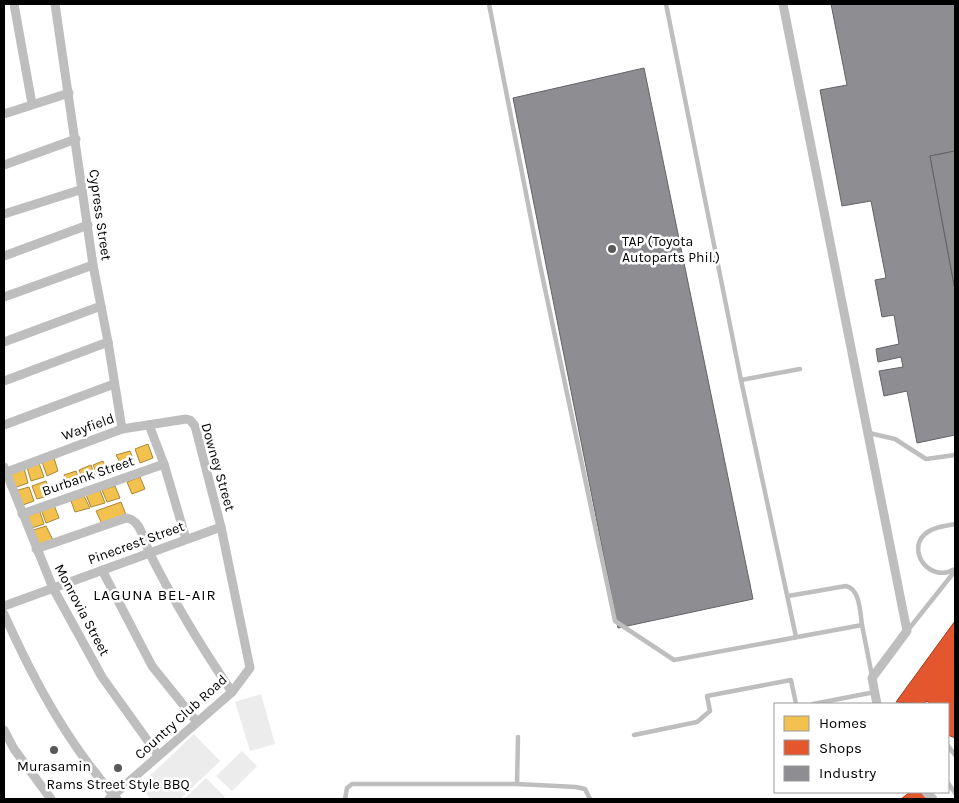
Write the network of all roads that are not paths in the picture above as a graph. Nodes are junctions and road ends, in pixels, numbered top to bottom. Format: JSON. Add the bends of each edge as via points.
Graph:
{"nodes":[{"id":1,"x":14,"y":4,"type":"edge"},
{"id":2,"x":55,"y":4,"type":"edge"},
{"id":3,"x":489,"y":4,"type":"edge"},
{"id":4,"x":666,"y":4,"type":"edge"},
{"id":5,"x":783,"y":4,"type":"edge"},
{"id":6,"x":69,"y":92,"type":"junction"},
{"id":7,"x":32,"y":104,"type":"junction"},
{"id":8,"x":4,"y":114,"type":"edge"},
{"id":9,"x":76,"y":139,"type":"junction"},
{"id":10,"x":4,"y":165,"type":"edge"},
{"id":11,"x":83,"y":189,"type":"junction"},
{"id":12,"x":4,"y":214,"type":"edge"},
{"id":13,"x":88,"y":225,"type":"junction"},
{"id":14,"x":4,"y":256,"type":"edge"},
{"id":15,"x":93,"y":265,"type":"junction"},
{"id":16,"x":4,"y":297,"type":"edge"},
{"id":17,"x":101,"y":306,"type":"junction"},
{"id":18,"x":4,"y":342,"type":"edge"},
{"id":19,"x":108,"y":342,"type":"junction"},
{"id":20,"x":800,"y":369,"type":"dead end"},
{"id":21,"x":741,"y":380,"type":"junction"},
{"id":22,"x":4,"y":381,"type":"edge"},
{"id":23,"x":114,"y":384,"type":"junction"},
{"id":24,"x":186,"y":419,"type":"joint"},
{"id":25,"x":4,"y":425,"type":"edge"},
{"id":26,"x":149,"y":425,"type":"junction"},
{"id":27,"x":122,"y":429,"type":"junction"},
{"id":28,"x":869,"y":433,"type":"junction"},
{"id":29,"x":955,"y":455,"type":"edge"},
{"id":30,"x":164,"y":464,"type":"junction"},
{"id":31,"x":4,"y":471,"type":"edge"},
{"id":32,"x":22,"y":514,"type":"junction"},
{"id":33,"x":955,"y":524,"type":"edge"},
{"id":34,"x":221,"y":527,"type":"junction"},
{"id":35,"x":186,"y":540,"type":"junction"},
{"id":36,"x":36,"y":549,"type":"junction"},
{"id":37,"x":149,"y":553,"type":"junction"},
{"id":38,"x":102,"y":570,"type":"junction"},
{"id":39,"x":955,"y":570,"type":"edge"},
{"id":40,"x":53,"y":588,"type":"junction"},
{"id":41,"x":788,"y":596,"type":"junction"},
{"id":42,"x":4,"y":606,"type":"edge"},
{"id":43,"x":4,"y":614,"type":"edge"},
{"id":44,"x":862,"y":625,"type":"junction"},
{"id":45,"x":908,"y":631,"type":"junction"},
{"id":46,"x":796,"y":637,"type":"junction"},
{"id":47,"x":872,"y":678,"type":"junction"},
{"id":48,"x":232,"y":692,"type":"junction"},
{"id":49,"x":875,"y":692,"type":"junction"},
{"id":50,"x":796,"y":703,"type":"edge"},
{"id":51,"x":818,"y":703,"type":"edge"},
{"id":52,"x":877,"y":703,"type":"edge"},
{"id":53,"x":197,"y":722,"type":"junction"},
{"id":54,"x":4,"y":730,"type":"edge"},
{"id":55,"x":634,"y":735,"type":"dead end"},
{"id":56,"x":518,"y":737,"type":"dead end"},
{"id":57,"x":158,"y":755,"type":"junction"},
{"id":58,"x":517,"y":784,"type":"junction"},
{"id":59,"x":114,"y":798,"type":"edge"},
{"id":60,"x":51,"y":799,"type":"edge"},
{"id":61,"x":345,"y":799,"type":"edge"},
{"id":62,"x":590,"y":799,"type":"edge"}],
"edges":[{"from":1,"to":7,"type":"street"},
{"from":2,"to":6,"type":"street","name":"Cypress Street"},
{"from":3,"to":46,"type":"lane","via":[[615,621],[674,660]]},
{"from":4,"to":21,"type":"lane"},
{"from":5,"to":28,"type":"street"},
{"from":6,"to":7,"type":"street"},
{"from":6,"to":9,"type":"street","name":"Cypress Street"},
{"from":7,"to":8,"type":"street"},
{"from":9,"to":10,"type":"street"},
{"from":9,"to":11,"type":"street","name":"Cypress Street"},
{"from":11,"to":12,"type":"street"},
{"from":11,"to":13,"type":"street","name":"Cypress Street"},
{"from":13,"to":14,"type":"street"},
{"from":13,"to":15,"type":"street","name":"Cypress Street"},
{"from":15,"to":16,"type":"street"},
{"from":15,"to":17,"type":"street","name":"Cypress Street"},
{"from":17,"to":18,"type":"street"},
{"from":17,"to":19,"type":"street","name":"Cypress Street"},
{"from":19,"to":22,"type":"street"},
{"from":19,"to":23,"type":"street","name":"Cypress Street"},
{"from":20,"to":21,"type":"lane"},
{"from":21,"to":41,"type":"lane"},
{"from":23,"to":25,"type":"street"},
{"from":23,"to":27,"type":"street","name":"Cypress Street"},
{"from":24,"to":26,"type":"street","name":"Wayfield"},
{"from":24,"to":34,"type":"street","name":"Downey Street","via":[[195,426]]},
{"from":26,"to":27,"type":"street","name":"Wayfield"},
{"from":26,"to":30,"type":"street"},
{"from":27,"to":31,"type":"street","name":"Wayfield"},
{"from":28,"to":29,"type":"lane","via":[[896,439],[926,459]]},
{"from":28,"to":45,"type":"street"},
{"from":30,"to":32,"type":"street","name":"Burbank Street"},
{"from":30,"to":35,"type":"street"},
{"from":31,"to":32,"type":"street","name":"Monrovia Street"},
{"from":32,"to":36,"type":"street","name":"Monrovia Street"},
{"from":33,"to":39,"type":"lane","via":[[939,526],[925,534],[920,541],[920,557],[932,572],[942,574]]},
{"from":34,"to":35,"type":"street","name":"Pinecrest Street"},
{"from":34,"to":48,"type":"street","name":"Country Club Road","via":[[250,662],[247,674]]},
{"from":35,"to":37,"type":"street","name":"Pinecrest Street"},
{"from":36,"to":37,"type":"street","via":[[126,518],[136,522]]},
{"from":36,"to":40,"type":"street","name":"Monrovia Street"},
{"from":37,"to":38,"type":"street","name":"Pinecrest Street"},
{"from":37,"to":48,"type":"street","via":[[205,652]]},
{"from":38,"to":40,"type":"street","name":"Pinecrest Street"},
{"from":38,"to":53,"type":"street","via":[[152,666]]},
{"from":39,"to":45,"type":"lane"},
{"from":40,"to":42,"type":"street","name":"Pinecrest Street"},
{"from":40,"to":57,"type":"street","name":"Monrovia Street","via":[[102,677]]},
{"from":41,"to":44,"type":"lane","via":[[852,587],[856,591]]},
{"from":41,"to":46,"type":"lane"},
{"from":43,"to":59,"type":"street","via":[[30,672],[57,719]]},
{"from":44,"to":46,"type":"lane"},
{"from":44,"to":47,"type":"lane"},
{"from":45,"to":47,"type":"street"},
{"from":47,"to":49,"type":"street"},
{"from":48,"to":53,"type":"street","name":"Country Club Road"},
{"from":49,"to":51,"type":"lane"},
{"from":49,"to":52,"type":"street"},
{"from":50,"to":55,"type":"lane","via":[[791,680],[781,681],[707,696],[710,711],[697,722]]},
{"from":53,"to":57,"type":"street","name":"Country Club Road"},
{"from":54,"to":60,"type":"street"},
{"from":56,"to":58,"type":"lane"},
{"from":57,"to":59,"type":"street","name":"Country Club Road"},
{"from":58,"to":61,"type":"lane","via":[[352,784],[347,788]]},
{"from":58,"to":62,"type":"lane","via":[[576,787],[585,789]]}]}
